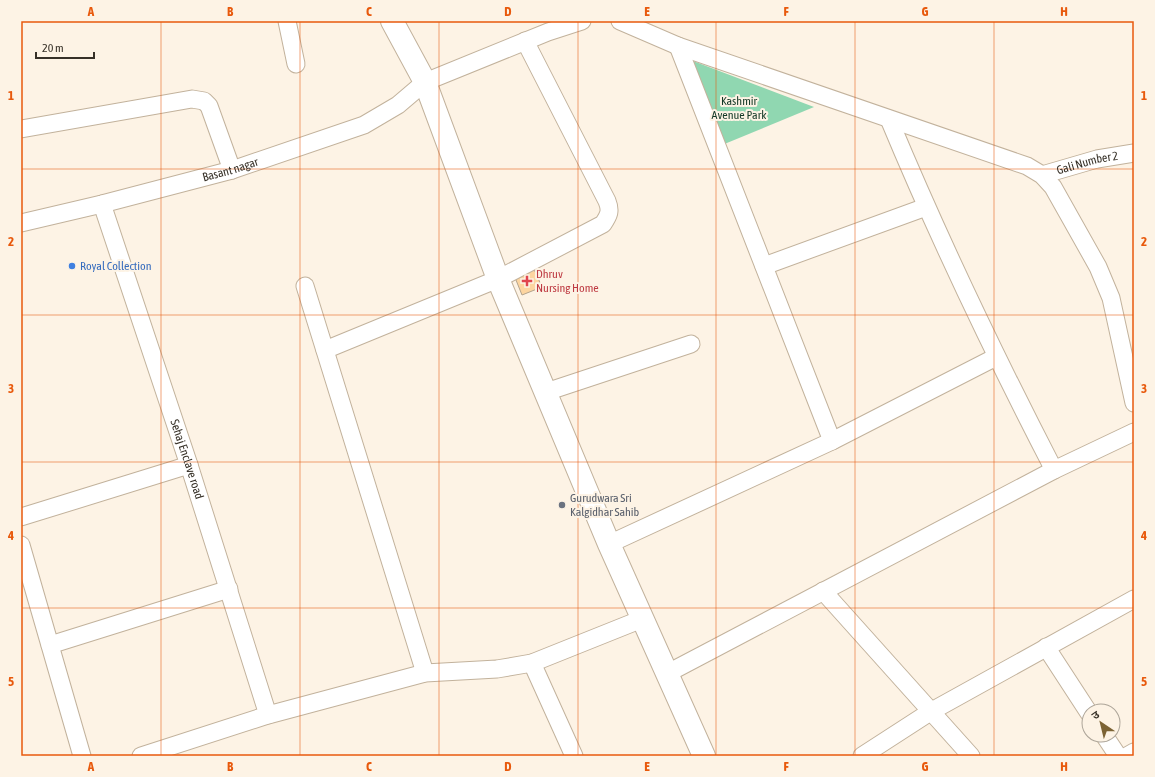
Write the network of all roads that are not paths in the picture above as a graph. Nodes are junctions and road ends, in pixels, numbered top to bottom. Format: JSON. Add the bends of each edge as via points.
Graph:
{"nodes":[{"id":1,"x":287,"y":21,"type":"edge"},
{"id":2,"x":392,"y":21,"type":"edge"},
{"id":3,"x":582,"y":21,"type":"edge"},
{"id":4,"x":620,"y":21,"type":"edge"},
{"id":5,"x":546,"y":26,"type":"edge"},
{"id":6,"x":525,"y":41,"type":"junction"},
{"id":7,"x":678,"y":46,"type":"junction"},
{"id":8,"x":296,"y":64,"type":"dead end"},
{"id":9,"x":425,"y":82,"type":"junction"},
{"id":10,"x":889,"y":119,"type":"junction"},
{"id":11,"x":21,"y":129,"type":"edge"},
{"id":12,"x":1134,"y":153,"type":"edge"},
{"id":13,"x":232,"y":170,"type":"junction"},
{"id":14,"x":1042,"y":175,"type":"junction"},
{"id":15,"x":102,"y":204,"type":"junction"},
{"id":16,"x":926,"y":207,"type":"junction"},
{"id":17,"x":21,"y":223,"type":"edge"},
{"id":18,"x":764,"y":266,"type":"junction"},
{"id":19,"x":498,"y":279,"type":"junction"},
{"id":20,"x":305,"y":286,"type":"dead end"},
{"id":21,"x":691,"y":344,"type":"dead end"},
{"id":22,"x":325,"y":350,"type":"junction"},
{"id":23,"x":996,"y":357,"type":"junction"},
{"id":24,"x":546,"y":392,"type":"junction"},
{"id":25,"x":1134,"y":403,"type":"edge"},
{"id":26,"x":1134,"y":432,"type":"edge"},
{"id":27,"x":832,"y":441,"type":"junction"},
{"id":28,"x":189,"y":465,"type":"junction"},
{"id":29,"x":1054,"y":470,"type":"junction"},
{"id":30,"x":21,"y":516,"type":"edge"},
{"id":31,"x":609,"y":544,"type":"junction"},
{"id":32,"x":21,"y":545,"type":"edge"},
{"id":33,"x":229,"y":589,"type":"junction"},
{"id":34,"x":823,"y":591,"type":"junction"},
{"id":35,"x":1134,"y":598,"type":"edge"},
{"id":36,"x":642,"y":619,"type":"junction"},
{"id":37,"x":50,"y":645,"type":"junction"},
{"id":38,"x":1046,"y":647,"type":"junction"},
{"id":39,"x":532,"y":663,"type":"junction"},
{"id":40,"x":425,"y":673,"type":"junction"},
{"id":41,"x":668,"y":673,"type":"junction"},
{"id":42,"x":1082,"y":703,"type":"edge"},
{"id":43,"x":930,"y":712,"type":"junction"},
{"id":44,"x":268,"y":715,"type":"junction"},
{"id":45,"x":1109,"y":743,"type":"edge"},
{"id":46,"x":1134,"y":752,"type":"edge"},
{"id":47,"x":82,"y":756,"type":"edge"},
{"id":48,"x":141,"y":756,"type":"edge"},
{"id":49,"x":574,"y":756,"type":"edge"},
{"id":50,"x":704,"y":756,"type":"edge"},
{"id":51,"x":862,"y":756,"type":"edge"},
{"id":52,"x":971,"y":756,"type":"edge"},
{"id":53,"x":1118,"y":756,"type":"edge"},
{"id":54,"x":1127,"y":756,"type":"edge"}],
"edges":[{"from":1,"to":8,"type":"street"},
{"from":2,"to":9,"type":"street"},
{"from":3,"to":5,"type":"street","name":"Basant nagar"},
{"from":4,"to":7,"type":"street"},
{"from":5,"to":6,"type":"street","name":"Basant nagar"},
{"from":6,"to":9,"type":"street","name":"Basant nagar"},
{"from":6,"to":19,"type":"street","via":[[610,209],[603,224]]},
{"from":7,"to":10,"type":"street"},
{"from":7,"to":18,"type":"street"},
{"from":9,"to":13,"type":"street","name":"Basant nagar","via":[[398,105],[364,125]]},
{"from":9,"to":19,"type":"street"},
{"from":10,"to":14,"type":"street","via":[[1027,166]]},
{"from":10,"to":16,"type":"street"},
{"from":11,"to":13,"type":"street","via":[[182,100],[198,100],[204,102],[212,111]]},
{"from":12,"to":14,"type":"street","name":"Gali Number 2","via":[[1097,159]]},
{"from":13,"to":15,"type":"street","name":"Basant nagar"},
{"from":14,"to":25,"type":"street","via":[[1053,187],[1094,260],[1111,298]]},
{"from":15,"to":17,"type":"street","name":"Basant nagar"},
{"from":15,"to":28,"type":"street","name":"Sehaj Enclave road"},
{"from":16,"to":18,"type":"street"},
{"from":16,"to":23,"type":"street"},
{"from":18,"to":27,"type":"street"},
{"from":19,"to":22,"type":"street"},
{"from":19,"to":24,"type":"street"},
{"from":20,"to":22,"type":"street"},
{"from":21,"to":24,"type":"street"},
{"from":22,"to":40,"type":"street"},
{"from":23,"to":27,"type":"street"},
{"from":23,"to":29,"type":"street"},
{"from":24,"to":31,"type":"street"},
{"from":26,"to":29,"type":"street"},
{"from":27,"to":31,"type":"street"},
{"from":28,"to":30,"type":"street"},
{"from":28,"to":33,"type":"street","name":"Sehaj Enclave road"},
{"from":29,"to":34,"type":"street"},
{"from":31,"to":36,"type":"street"},
{"from":32,"to":37,"type":"street"},
{"from":33,"to":37,"type":"street"},
{"from":33,"to":44,"type":"street","name":"Sehaj Enclave road"},
{"from":34,"to":41,"type":"street"},
{"from":34,"to":43,"type":"street"},
{"from":35,"to":38,"type":"street"},
{"from":36,"to":39,"type":"street"},
{"from":36,"to":41,"type":"street"},
{"from":37,"to":47,"type":"street"},
{"from":38,"to":42,"type":"street"},
{"from":38,"to":43,"type":"street"},
{"from":39,"to":40,"type":"street","via":[[497,669]]},
{"from":39,"to":49,"type":"street"},
{"from":40,"to":44,"type":"street"},
{"from":41,"to":50,"type":"street"},
{"from":43,"to":51,"type":"street"},
{"from":43,"to":52,"type":"street"},
{"from":44,"to":48,"type":"street"},
{"from":45,"to":53,"type":"street"},
{"from":46,"to":54,"type":"street"}]}
